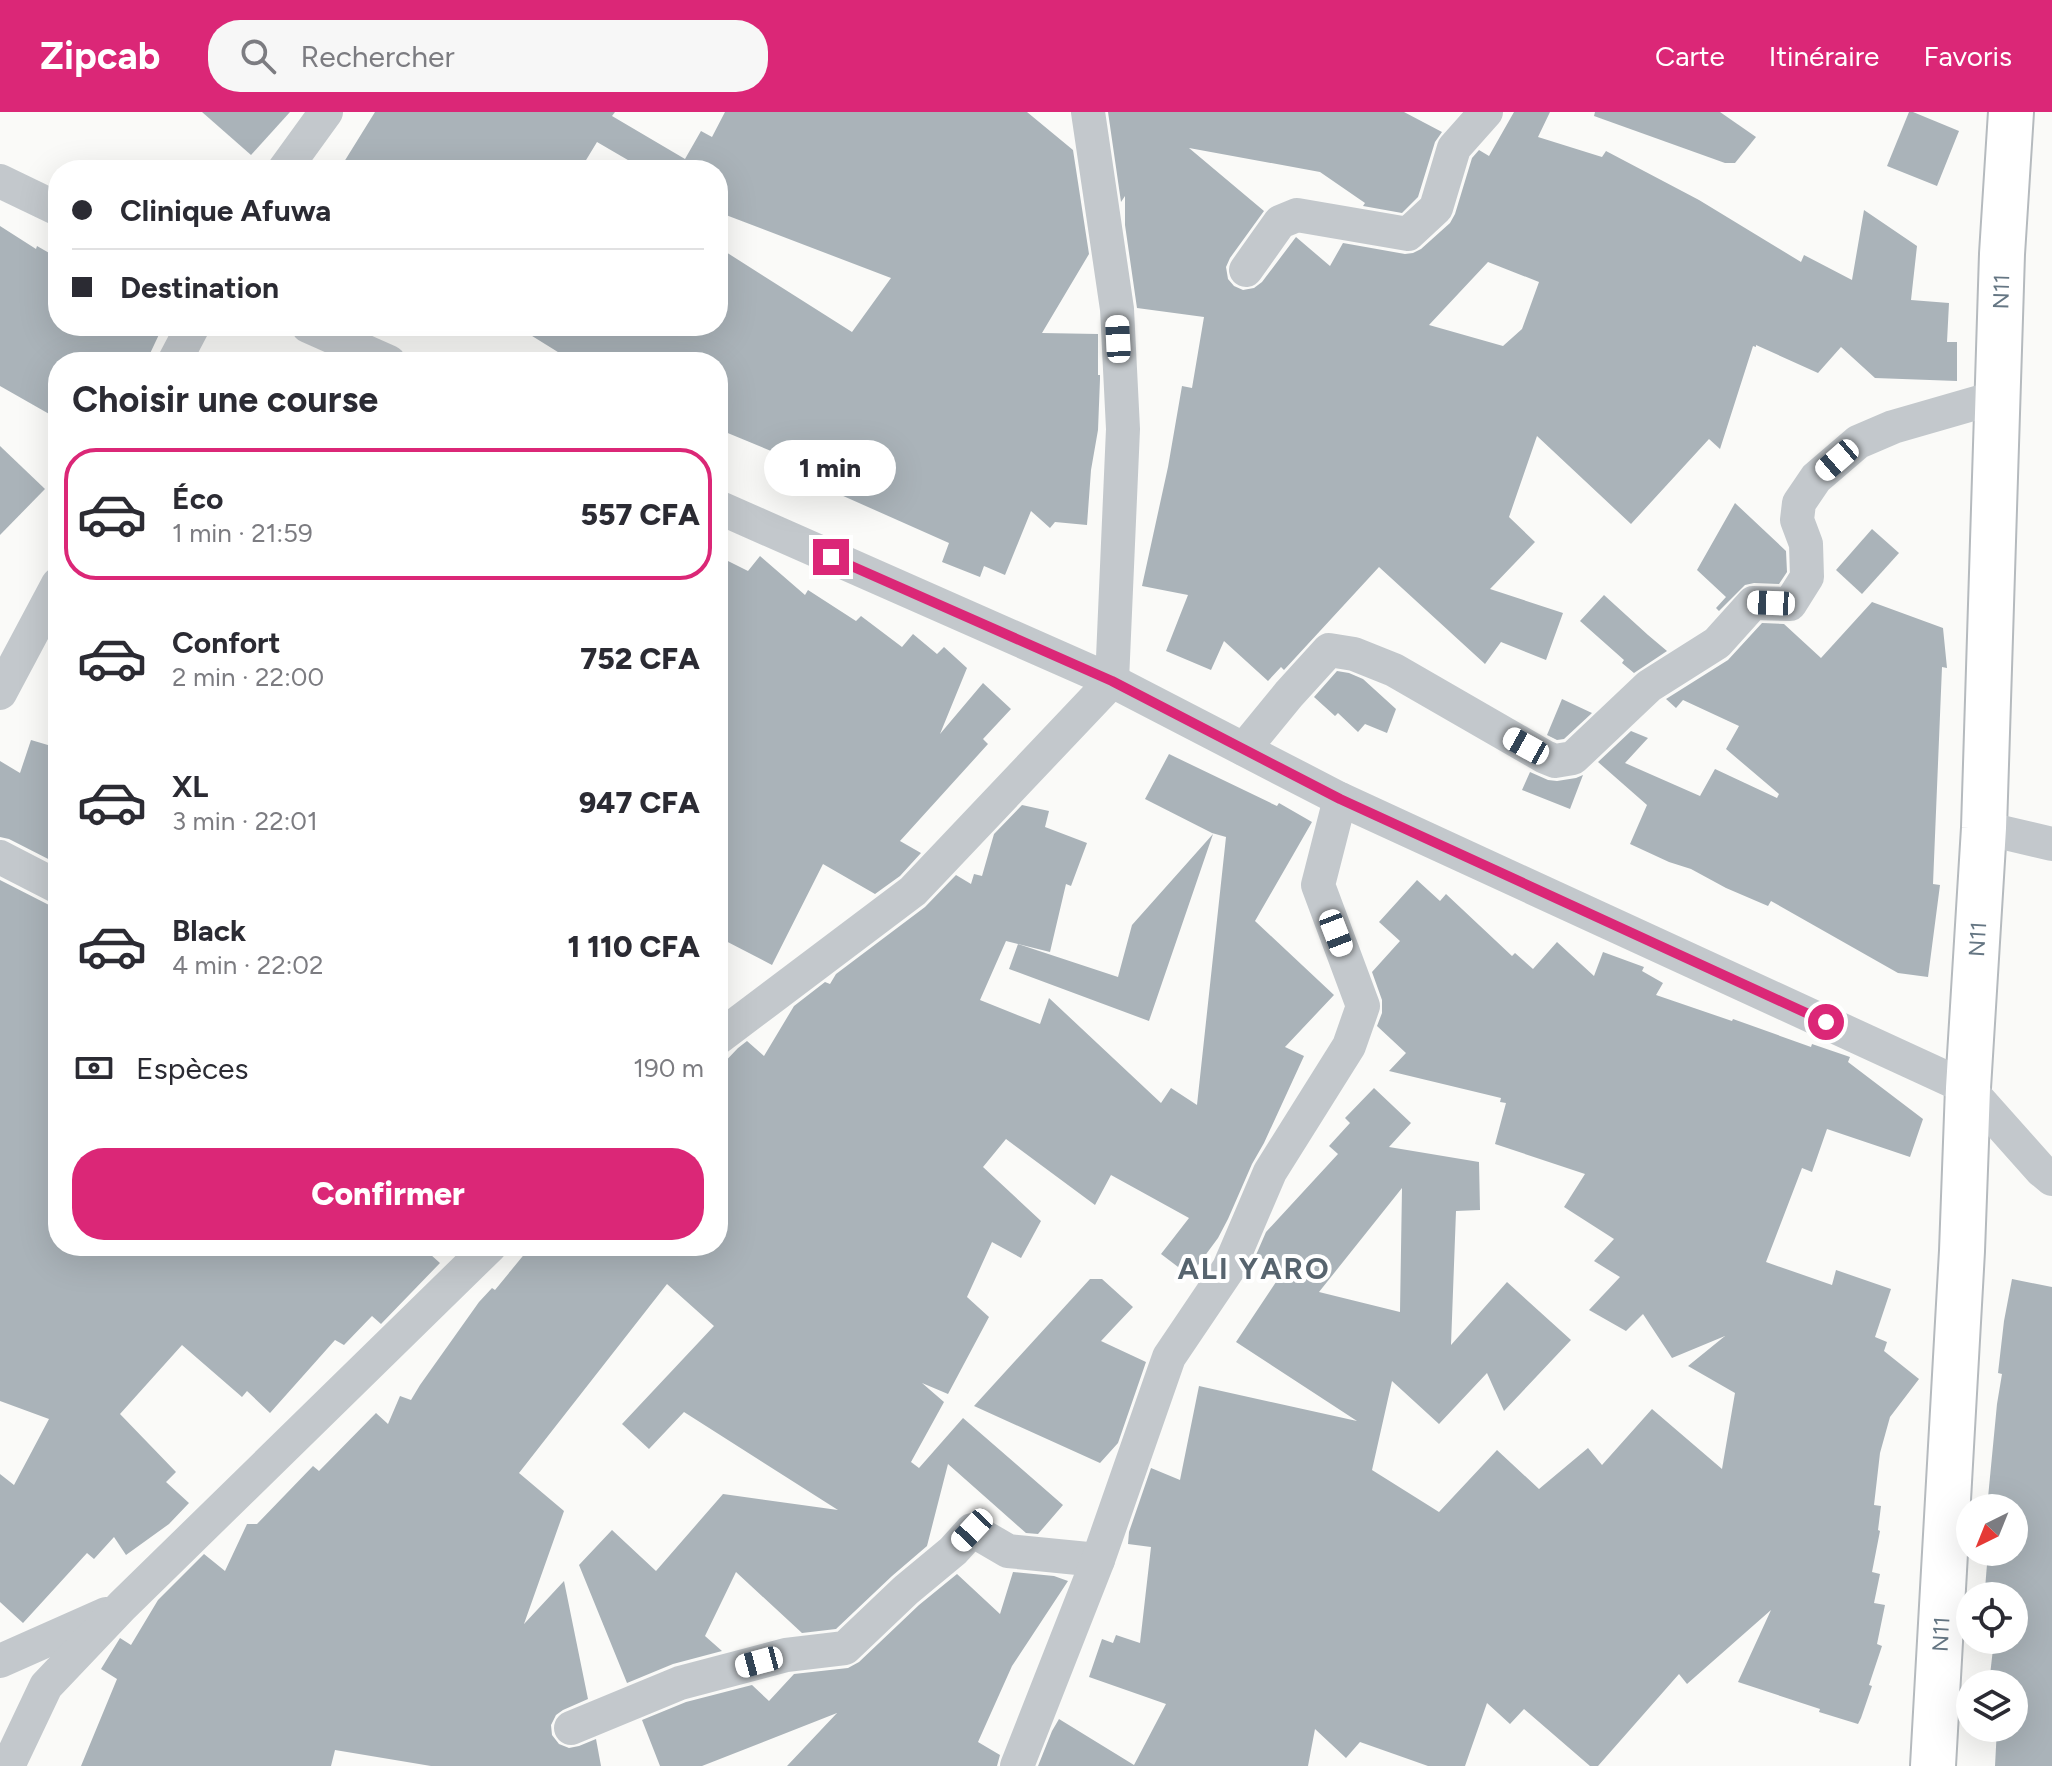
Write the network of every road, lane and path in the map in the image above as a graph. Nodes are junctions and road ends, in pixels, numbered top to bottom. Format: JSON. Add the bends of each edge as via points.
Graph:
{"nodes":[{"id":1,"x":326,"y":112,"type":"edge"},
{"id":2,"x":1088,"y":112,"type":"edge"},
{"id":3,"x":1486,"y":112,"type":"edge"},
{"id":4,"x":2011,"y":112,"type":"edge"},
{"id":5,"x":291,"y":160,"type":"edge"},
{"id":6,"x":0,"y":181,"type":"edge"},
{"id":7,"x":48,"y":204,"type":"edge"},
{"id":8,"x":1246,"y":270,"type":"dead end"},
{"id":9,"x":330,"y":336,"type":"edge"},
{"id":10,"x":366,"y":352,"type":"edge"},
{"id":11,"x":1997,"y":397,"type":"junction"},
{"id":12,"x":728,"y":511,"type":"edge"},
{"id":13,"x":48,"y":603,"type":"edge"},
{"id":14,"x":1112,"y":681,"type":"junction"},
{"id":15,"x":0,"y":693,"type":"edge"},
{"id":16,"x":1244,"y":749,"type":"junction"},
{"id":17,"x":1340,"y":799,"type":"junction"},
{"id":18,"x":1984,"y":828,"type":"junction"},
{"id":19,"x":2052,"y":844,"type":"edge"},
{"id":20,"x":0,"y":857,"type":"edge"},
{"id":21,"x":48,"y":882,"type":"edge"},
{"id":22,"x":728,"y":1030,"type":"edge"},
{"id":23,"x":1968,"y":1088,"type":"junction"},
{"id":24,"x":2052,"y":1179,"type":"edge"},
{"id":25,"x":480,"y":1256,"type":"edge"},
{"id":26,"x":1098,"y":1560,"type":"junction"},
{"id":27,"x":122,"y":1606,"type":"junction"},
{"id":28,"x":0,"y":1661,"type":"edge"},
{"id":29,"x":571,"y":1728,"type":"dead end"},
{"id":30,"x":8,"y":1766,"type":"edge"},
{"id":31,"x":1017,"y":1766,"type":"edge"},
{"id":32,"x":1933,"y":1766,"type":"edge"}],
"edges":[{"from":1,"to":5,"type":"street"},
{"from":2,"to":14,"type":"street","via":[[1117,309],[1123,429]]},
{"from":3,"to":8,"type":"street","via":[[1454,148],[1436,208],[1408,234],[1297,215],[1280,222]]},
{"from":4,"to":11,"type":"main road","name":"N11"},
{"from":6,"to":7,"type":"street"},
{"from":9,"to":10,"type":"street"},
{"from":11,"to":16,"type":"street","via":[[1858,442],[1816,478],[1799,503],[1807,577],[1790,604],[1753,603],[1717,643],[1649,686],[1573,758],[1545,757],[1394,670],[1329,650]]},
{"from":11,"to":18,"type":"main road","name":"N11"},
{"from":12,"to":14,"type":"street"},
{"from":13,"to":15,"type":"street"},
{"from":14,"to":16,"type":"street"},
{"from":14,"to":22,"type":"street","via":[[913,891]]},
{"from":16,"to":17,"type":"street"},
{"from":17,"to":23,"type":"street"},
{"from":17,"to":26,"type":"street","via":[[1318,885],[1363,1006],[1349,1046],[1270,1172],[1229,1268],[1169,1357]]},
{"from":18,"to":19,"type":"street"},
{"from":18,"to":23,"type":"main road","name":"N11"},
{"from":20,"to":21,"type":"street"},
{"from":23,"to":24,"type":"street"},
{"from":23,"to":32,"type":"main road","name":"N11"},
{"from":25,"to":27,"type":"street"},
{"from":26,"to":29,"type":"street","via":[[1008,1551],[972,1530],[845,1648],[786,1655],[680,1683]]},
{"from":26,"to":31,"type":"street"},
{"from":27,"to":28,"type":"street"},
{"from":27,"to":30,"type":"street","via":[[46,1686]]}]}
